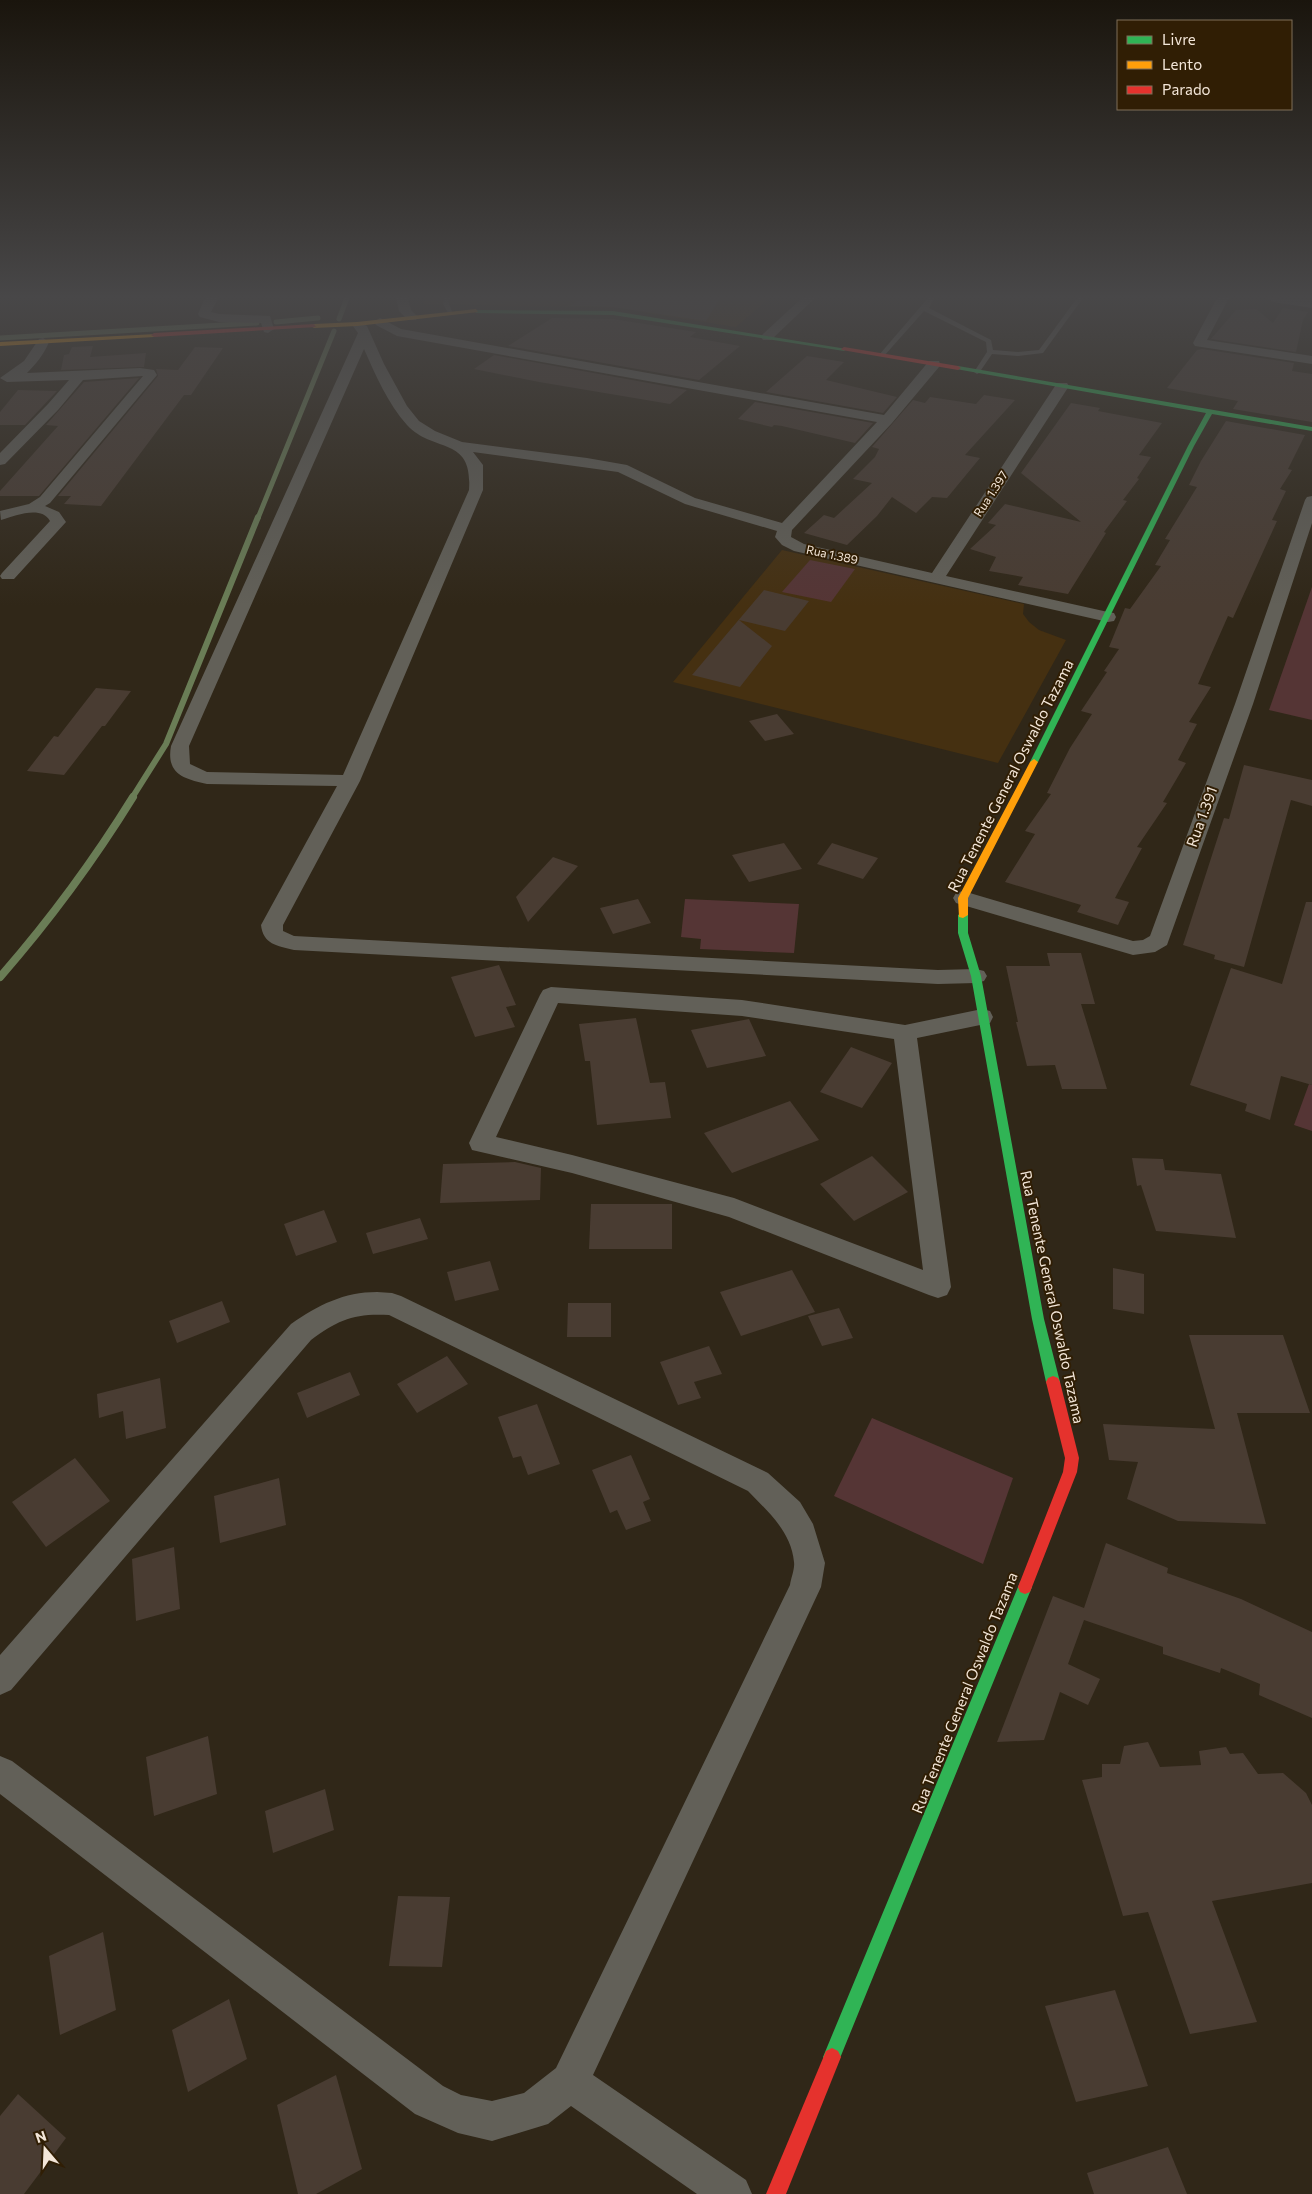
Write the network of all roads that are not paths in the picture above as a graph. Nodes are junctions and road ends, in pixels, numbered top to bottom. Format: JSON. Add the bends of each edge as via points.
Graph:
{"nodes":[{"id":1,"x":58,"y":400,"type":"edge"},
{"id":2,"x":129,"y":400,"type":"edge"},
{"id":3,"x":330,"y":400,"type":"edge"},
{"id":4,"x":397,"y":400,"type":"edge"},
{"id":5,"x":778,"y":400,"type":"edge"},
{"id":6,"x":903,"y":400,"type":"edge"},
{"id":7,"x":1053,"y":400,"type":"edge"},
{"id":8,"x":1144,"y":400,"type":"edge"},
{"id":9,"x":1210,"y":412,"type":"junction"},
{"id":10,"x":887,"y":420,"type":"junction"},
{"id":11,"x":1312,"y":429,"type":"edge"},
{"id":12,"x":459,"y":446,"type":"junction"},
{"id":13,"x":0,"y":461,"type":"edge"},
{"id":14,"x":34,"y":507,"type":"junction"},
{"id":15,"x":1311,"y":508,"type":"edge"},
{"id":16,"x":0,"y":515,"type":"edge"},
{"id":17,"x":785,"y":529,"type":"junction"},
{"id":18,"x":8,"y":576,"type":"dead end"},
{"id":19,"x":937,"y":577,"type":"junction"},
{"id":20,"x":1108,"y":617,"type":"junction"},
{"id":21,"x":350,"y":781,"type":"junction"},
{"id":22,"x":963,"y":898,"type":"junction"},
{"id":23,"x":976,"y":976,"type":"junction"},
{"id":24,"x":982,"y":1017,"type":"junction"},
{"id":25,"x":905,"y":1033,"type":"junction"},
{"id":26,"x":0,"y":1679,"type":"edge"},
{"id":27,"x":0,"y":1774,"type":"edge"},
{"id":28,"x":570,"y":2082,"type":"junction"},
{"id":29,"x":732,"y":2194,"type":"edge"},
{"id":30,"x":776,"y":2194,"type":"edge"}],
"edges":[{"from":1,"to":13,"type":"street"},
{"from":2,"to":14,"type":"street","via":[[60,483]]},
{"from":3,"to":21,"type":"street","via":[[177,757],[182,768],[207,778]]},
{"from":4,"to":12,"type":"street","via":[[406,417],[416,426]]},
{"from":5,"to":10,"type":"street"},
{"from":6,"to":10,"type":"street"},
{"from":7,"to":19,"type":"street","name":"Rua 1.397"},
{"from":8,"to":9,"type":"street"},
{"from":9,"to":11,"type":"street"},
{"from":9,"to":20,"type":"street","name":"Rua Tenente General Oswaldo Tazama"},
{"from":10,"to":17,"type":"street"},
{"from":12,"to":17,"type":"street","via":[[622,468],[690,501]]},
{"from":12,"to":21,"type":"street","via":[[478,467],[476,490]]},
{"from":14,"to":16,"type":"street"},
{"from":14,"to":18,"type":"street","via":[[54,515],[58,522]]},
{"from":15,"to":22,"type":"street","name":"Rua 1.391","via":[[1159,940],[1144,948],[1133,948]]},
{"from":17,"to":19,"type":"street","name":"Rua 1.389","via":[[787,542],[799,548]]},
{"from":19,"to":20,"type":"street","name":"Rua 1.389"},
{"from":20,"to":22,"type":"street","name":"Rua Tenente General Oswaldo Tazama"},
{"from":21,"to":23,"type":"street","via":[[272,925],[273,934],[280,940],[607,960],[938,977]]},
{"from":22,"to":23,"type":"street","name":"Rua Tenente General Oswaldo Tazama","via":[[963,933]]},
{"from":23,"to":24,"type":"street","name":"Rua Tenente General Oswaldo Tazama"},
{"from":24,"to":25,"type":"street"},
{"from":24,"to":30,"type":"street","name":"Rua Tenente General Oswaldo Tazama","via":[[1038,1320],[1072,1458],[1070,1472]]},
{"from":25,"to":25,"type":"street","via":[[938,1287],[734,1208],[481,1143],[551,995],[742,1008]]},
{"from":26,"to":28,"type":"street","via":[[301,1332],[324,1315],[346,1306],[369,1302],[392,1304],[758,1482],[789,1512],[802,1534],[810,1563],[805,1587]]},
{"from":27,"to":28,"type":"street","via":[[429,2100],[458,2114],[492,2121],[534,2110]]},
{"from":28,"to":29,"type":"street"}]}
